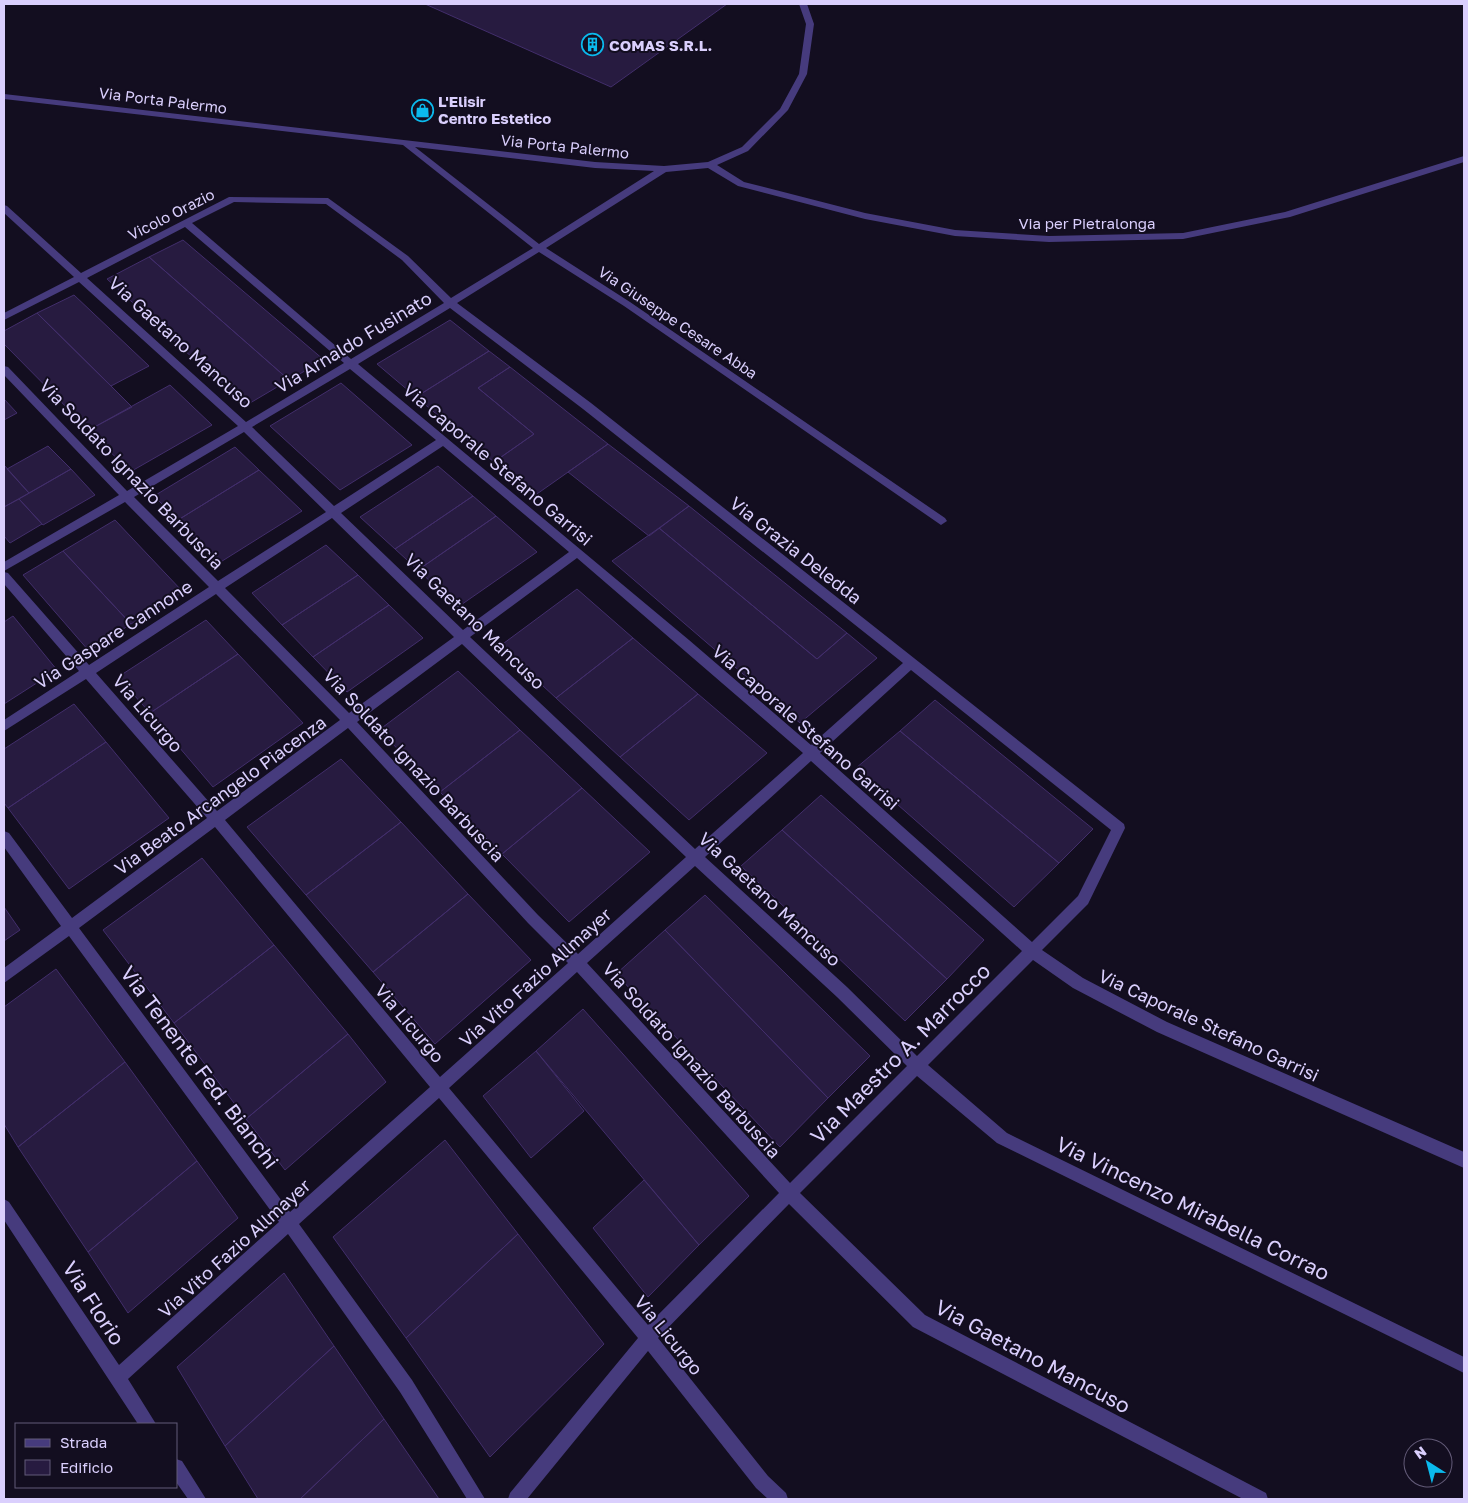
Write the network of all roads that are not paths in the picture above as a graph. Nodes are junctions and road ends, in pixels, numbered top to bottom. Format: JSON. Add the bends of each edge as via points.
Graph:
{"nodes":[{"id":1,"x":803,"y":4,"type":"edge"},
{"id":2,"x":4,"y":96,"type":"edge"},
{"id":3,"x":404,"y":142,"type":"junction"},
{"id":4,"x":1464,"y":160,"type":"edge"},
{"id":5,"x":710,"y":164,"type":"junction"},
{"id":6,"x":664,"y":168,"type":"junction"},
{"id":7,"x":4,"y":208,"type":"edge"},
{"id":8,"x":186,"y":223,"type":"junction"},
{"id":9,"x":540,"y":249,"type":"junction"},
{"id":10,"x":80,"y":278,"type":"junction"},
{"id":11,"x":449,"y":302,"type":"junction"},
{"id":12,"x":4,"y":317,"type":"edge"},
{"id":13,"x":351,"y":364,"type":"junction"},
{"id":14,"x":4,"y":369,"type":"edge"},
{"id":15,"x":244,"y":427,"type":"junction"},
{"id":16,"x":443,"y":441,"type":"junction"},
{"id":17,"x":126,"y":496,"type":"junction"},
{"id":18,"x":333,"y":513,"type":"junction"},
{"id":19,"x":941,"y":521,"type":"dead end"},
{"id":20,"x":577,"y":552,"type":"junction"},
{"id":21,"x":4,"y":567,"type":"edge"},
{"id":22,"x":4,"y":576,"type":"edge"},
{"id":23,"x":217,"y":588,"type":"junction"},
{"id":24,"x":462,"y":637,"type":"junction"},
{"id":25,"x":911,"y":663,"type":"junction"},
{"id":26,"x":87,"y":672,"type":"junction"},
{"id":27,"x":349,"y":721,"type":"junction"},
{"id":28,"x":4,"y":726,"type":"edge"},
{"id":29,"x":811,"y":753,"type":"junction"},
{"id":30,"x":216,"y":819,"type":"junction"},
{"id":31,"x":1119,"y":828,"type":"joint"},
{"id":32,"x":4,"y":837,"type":"edge"},
{"id":33,"x":695,"y":858,"type":"junction"},
{"id":34,"x":70,"y":927,"type":"junction"},
{"id":35,"x":1032,"y":951,"type":"junction"},
{"id":36,"x":578,"y":963,"type":"junction"},
{"id":37,"x":4,"y":976,"type":"edge"},
{"id":38,"x":917,"y":1066,"type":"junction"},
{"id":39,"x":439,"y":1088,"type":"junction"},
{"id":40,"x":1464,"y":1160,"type":"edge"},
{"id":41,"x":790,"y":1194,"type":"junction"},
{"id":42,"x":4,"y":1207,"type":"edge"},
{"id":43,"x":289,"y":1223,"type":"junction"},
{"id":44,"x":648,"y":1338,"type":"junction"},
{"id":45,"x":1464,"y":1365,"type":"edge"},
{"id":46,"x":117,"y":1378,"type":"junction"},
{"id":47,"x":147,"y":1423,"type":"edge"},
{"id":48,"x":178,"y":1470,"type":"edge"},
{"id":49,"x":198,"y":1499,"type":"edge"},
{"id":50,"x":477,"y":1499,"type":"edge"},
{"id":51,"x":516,"y":1499,"type":"edge"},
{"id":52,"x":780,"y":1499,"type":"edge"},
{"id":53,"x":1260,"y":1499,"type":"edge"}],
"edges":[{"from":1,"to":5,"type":"street","name":"Via Porta Palermo","via":[[810,24],[803,74],[784,110],[745,149]]},
{"from":2,"to":3,"type":"street","name":"Via Porta Palermo"},
{"from":3,"to":6,"type":"street","name":"Via Porta Palermo","via":[[595,165]]},
{"from":3,"to":9,"type":"street","name":"Via Giuseppe Cesare Abba"},
{"from":4,"to":5,"type":"street","name":"Via per Pietralonga","via":[[1287,215],[1183,236],[1049,239],[955,233],[865,216],[741,184]]},
{"from":5,"to":6,"type":"street","name":"Via Porta Palermo"},
{"from":6,"to":9,"type":"street","name":"Via Arnaldo Fusinato"},
{"from":7,"to":10,"type":"street","name":"Via Gaetano Mancuso"},
{"from":8,"to":10,"type":"street","name":"Vicolo Orazio"},
{"from":8,"to":11,"type":"street","name":"Vicolo Orazio","via":[[232,199],[328,201],[405,258]]},
{"from":8,"to":13,"type":"street","name":"Via Caporale Stefano Garrisi"},
{"from":9,"to":11,"type":"street","name":"Via Arnaldo Fusinato"},
{"from":9,"to":19,"type":"street","name":"Via Giuseppe Cesare Abba","via":[[635,310]]},
{"from":10,"to":12,"type":"street","name":"Vicolo Orazio"},
{"from":10,"to":15,"type":"street","name":"Via Gaetano Mancuso"},
{"from":11,"to":13,"type":"street","name":"Via Arnaldo Fusinato"},
{"from":11,"to":25,"type":"street","name":"Via Grazia Deledda","via":[[587,406]]},
{"from":13,"to":15,"type":"street","name":"Via Arnaldo Fusinato"},
{"from":13,"to":16,"type":"street","name":"Via Caporale Stefano Garrisi"},
{"from":14,"to":17,"type":"street","name":"Via Soldato Ignazio Barbuscia"},
{"from":15,"to":17,"type":"street","name":"Via Arnaldo Fusinato"},
{"from":15,"to":18,"type":"street","name":"Via Gaetano Mancuso"},
{"from":16,"to":18,"type":"street","name":"Via Gaspare Cannone"},
{"from":16,"to":20,"type":"street","name":"Via Caporale Stefano Garrisi"},
{"from":17,"to":21,"type":"street","name":"Via Arnaldo Fusinato"},
{"from":17,"to":23,"type":"street","name":"Via Soldato Ignazio Barbuscia"},
{"from":18,"to":23,"type":"street","name":"Via Gaspare Cannone"},
{"from":18,"to":24,"type":"street","name":"Via Gaetano Mancuso"},
{"from":20,"to":24,"type":"street","name":"Via Beato Arcangelo Piacenza"},
{"from":20,"to":29,"type":"street","name":"Via Caporale Stefano Garrisi"},
{"from":22,"to":26,"type":"street","name":"Via Licurgo"},
{"from":23,"to":26,"type":"street","name":"Via Gaspare Cannone"},
{"from":23,"to":27,"type":"street","name":"Via Soldato Ignazio Barbuscia"},
{"from":24,"to":27,"type":"street","name":"Via Beato Arcangelo Piacenza"},
{"from":24,"to":33,"type":"street","name":"Via Gaetano Mancuso"},
{"from":25,"to":29,"type":"street","name":"Via Vito Fazio Allmayer"},
{"from":25,"to":31,"type":"street","name":"Via Grazia Deledda"},
{"from":26,"to":28,"type":"street","name":"Via Gaspare Cannone"},
{"from":26,"to":30,"type":"street","name":"Via Licurgo"},
{"from":27,"to":30,"type":"street","name":"Via Beato Arcangelo Piacenza"},
{"from":27,"to":36,"type":"street","name":"Via Soldato Ignazio Barbuscia","via":[[533,920]]},
{"from":29,"to":33,"type":"street","name":"Via Vito Fazio Allmayer"},
{"from":29,"to":35,"type":"street","name":"Via Caporale Stefano Garrisi"},
{"from":30,"to":34,"type":"street","name":"Via Beato Arcangelo Piacenza"},
{"from":30,"to":39,"type":"street","name":"Via Licurgo"},
{"from":31,"to":35,"type":"street","name":"Via Maestro A. Marrocco","via":[[1083,900]]},
{"from":32,"to":34,"type":"street","name":"Via Tenente Fed. Bianchi"},
{"from":33,"to":36,"type":"street","name":"Via Vito Fazio Allmayer"},
{"from":33,"to":38,"type":"street","name":"Via Gaetano Mancuso","via":[[842,992]]},
{"from":34,"to":37,"type":"street","name":"Via Beato Arcangelo Piacenza"},
{"from":34,"to":43,"type":"street","name":"Via Tenente Fed. Bianchi"},
{"from":35,"to":38,"type":"street","name":"Via Maestro A. Marrocco"},
{"from":35,"to":40,"type":"street","name":"Via Caporale Stefano Garrisi","via":[[1078,983],[1162,1027]]},
{"from":36,"to":39,"type":"street","name":"Via Vito Fazio Allmayer"},
{"from":36,"to":41,"type":"street","name":"Via Soldato Ignazio Barbuscia"},
{"from":38,"to":41,"type":"street","name":"Via Maestro A. Marrocco"},
{"from":38,"to":45,"type":"street","name":"Via Vincenzo Mirabella Corrao","via":[[1002,1138]]},
{"from":39,"to":43,"type":"street","name":"Via Vito Fazio Allmayer"},
{"from":39,"to":44,"type":"street","name":"Via Licurgo"},
{"from":41,"to":44,"type":"street","name":"Via Maestro A. Marrocco"},
{"from":41,"to":53,"type":"street","name":"Via Gaetano Mancuso","via":[[919,1321]]},
{"from":42,"to":46,"type":"street","name":"Via Florio"},
{"from":43,"to":46,"type":"street","name":"Via Vito Fazio Allmayer"},
{"from":43,"to":50,"type":"street","name":"Via Tenente Fed. Bianchi","via":[[406,1386]]},
{"from":44,"to":51,"type":"street","name":"Via Maestro A. Marrocco"},
{"from":44,"to":52,"type":"street","name":"Via Licurgo","via":[[762,1482]]},
{"from":46,"to":47,"type":"street","name":"Via Florio"},
{"from":48,"to":49,"type":"street"}]}
